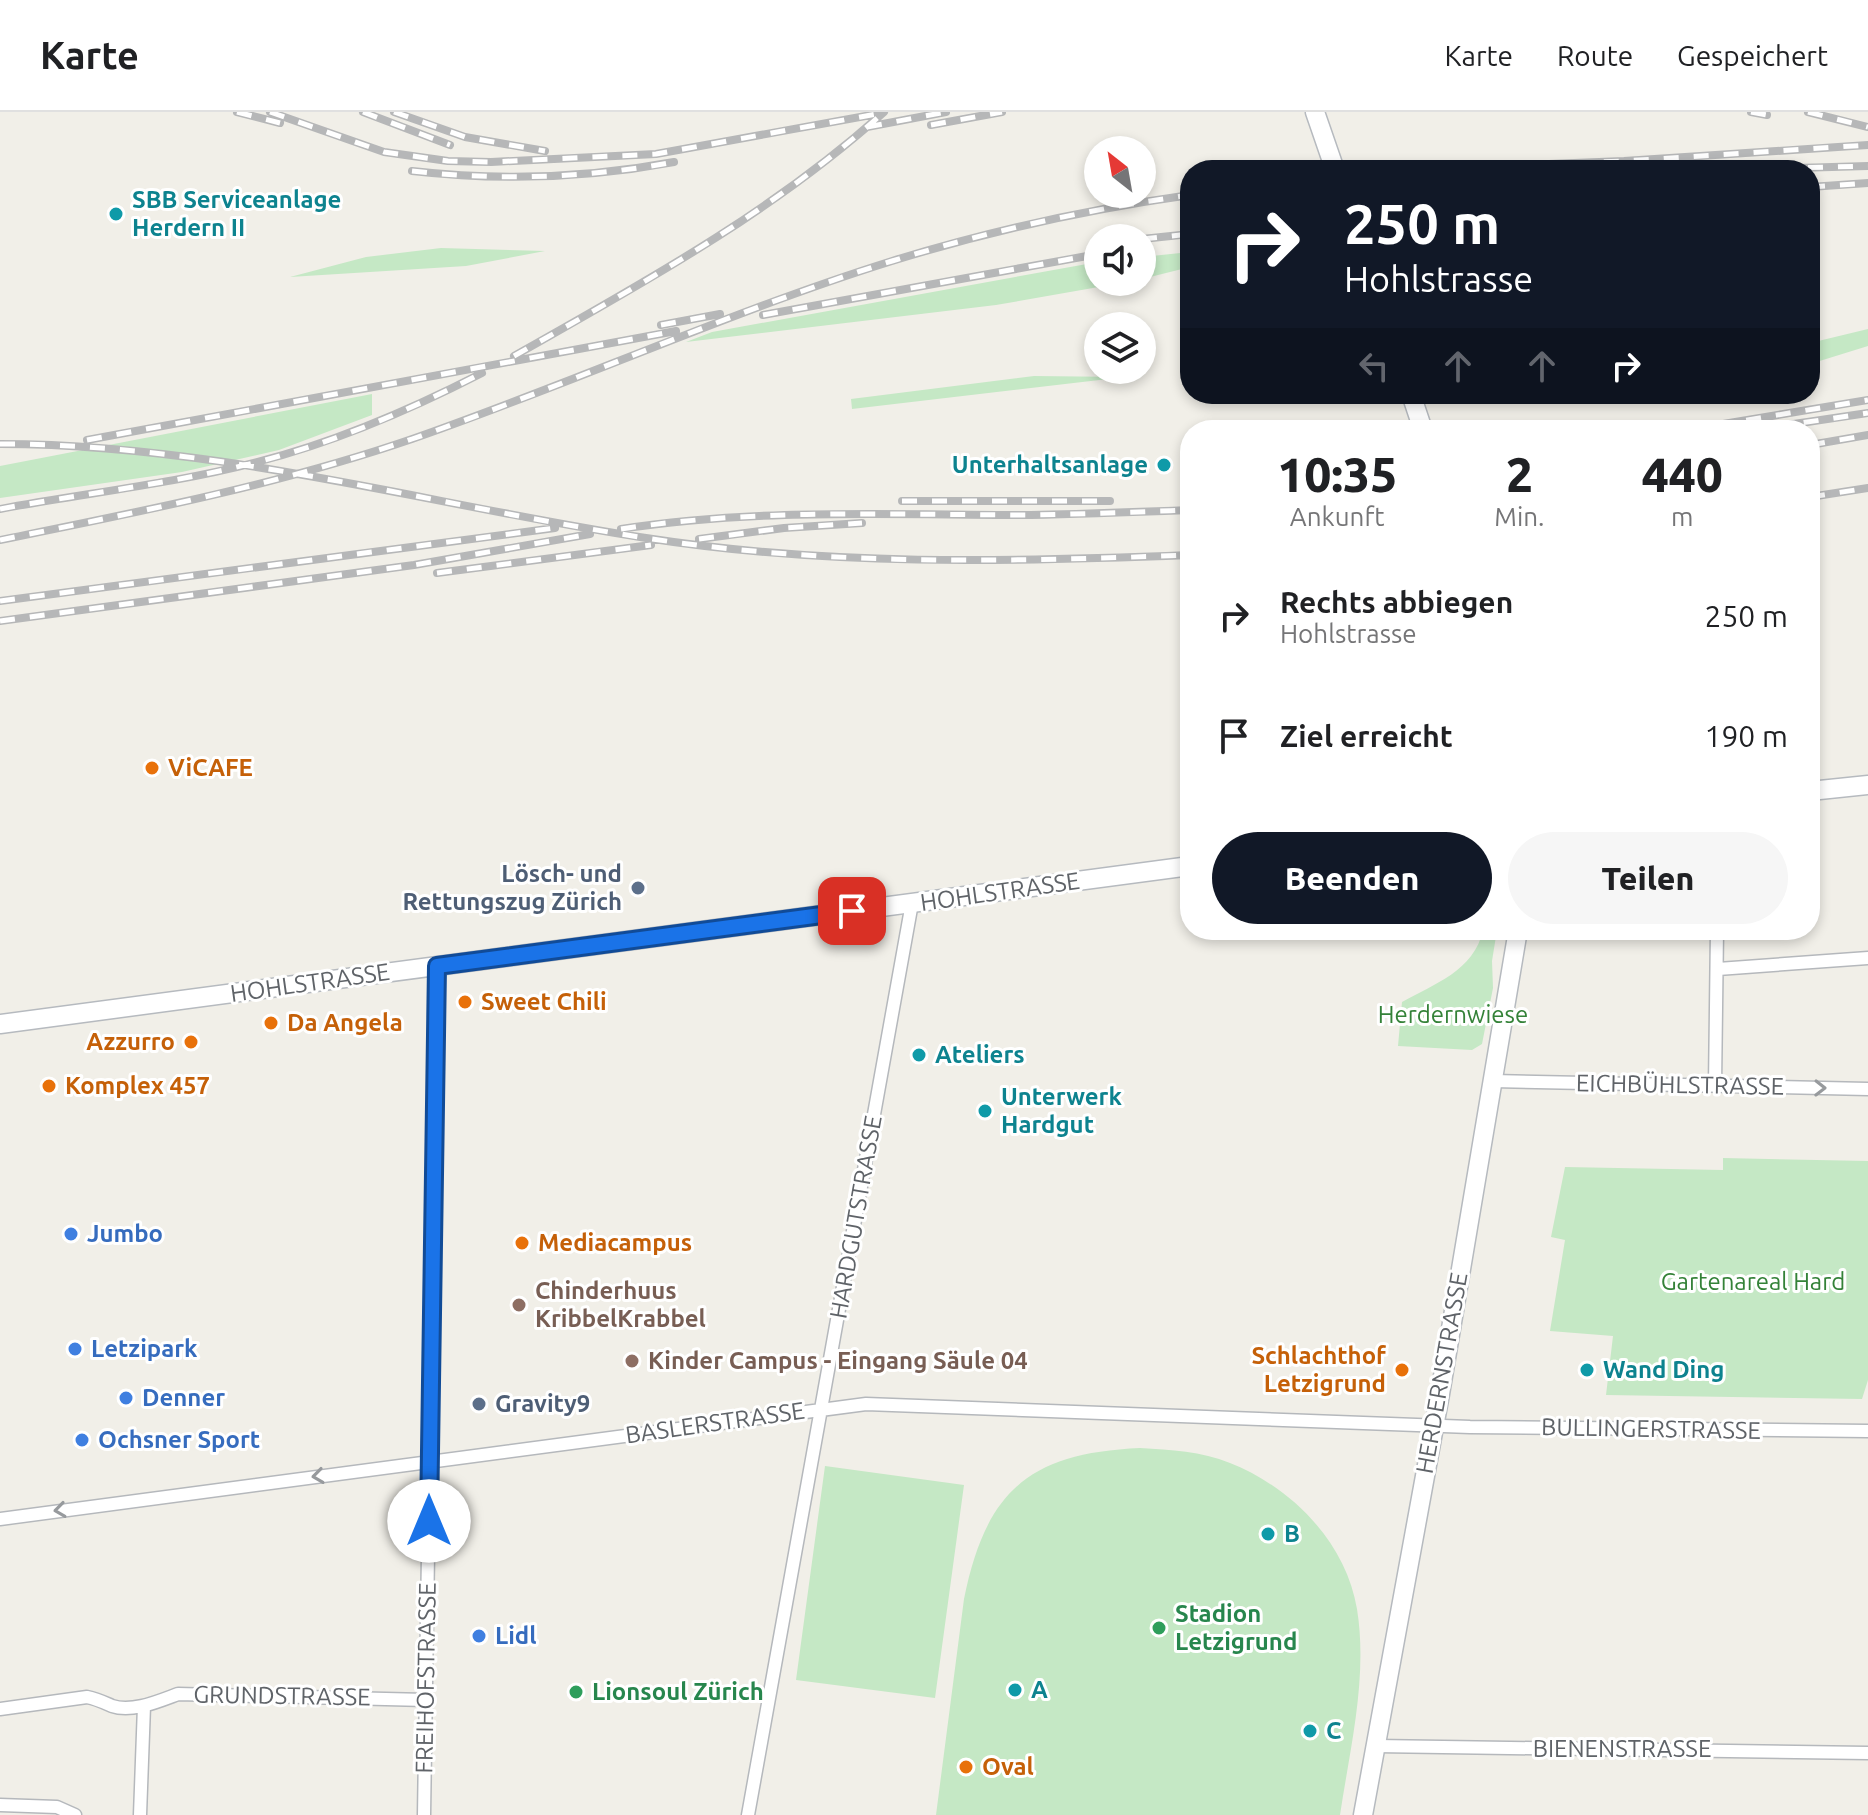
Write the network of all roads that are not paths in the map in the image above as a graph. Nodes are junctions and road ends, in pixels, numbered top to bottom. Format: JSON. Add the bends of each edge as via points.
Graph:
{"nodes":[{"id":1,"x":1315,"y":112,"type":"edge"},
{"id":2,"x":1332,"y":160,"type":"edge"},
{"id":3,"x":1868,"y":785,"type":"edge"},
{"id":4,"x":1820,"y":790,"type":"edge"},
{"id":5,"x":1180,"y":867,"type":"edge"},
{"id":6,"x":912,"y":903,"type":"junction"},
{"id":7,"x":1516,"y":940,"type":"edge"},
{"id":8,"x":1717,"y":940,"type":"edge"},
{"id":9,"x":1868,"y":958,"type":"edge"},
{"id":10,"x":437,"y":966,"type":"junction"},
{"id":11,"x":1718,"y":969,"type":"junction"},
{"id":12,"x":0,"y":1024,"type":"edge"},
{"id":13,"x":1493,"y":1081,"type":"junction"},
{"id":14,"x":1715,"y":1086,"type":"junction"},
{"id":15,"x":1868,"y":1089,"type":"edge"},
{"id":16,"x":820,"y":1408,"type":"junction"},
{"id":17,"x":1435,"y":1424,"type":"junction"},
{"id":18,"x":1868,"y":1431,"type":"edge"},
{"id":19,"x":429,"y":1461,"type":"junction"},
{"id":20,"x":0,"y":1519,"type":"edge"},
{"id":21,"x":426,"y":1700,"type":"junction"},
{"id":22,"x":144,"y":1706,"type":"junction"},
{"id":23,"x":0,"y":1709,"type":"edge"},
{"id":24,"x":1376,"y":1746,"type":"junction"},
{"id":25,"x":1868,"y":1753,"type":"edge"},
{"id":26,"x":0,"y":1805,"type":"edge"},
{"id":27,"x":75,"y":1815,"type":"edge"},
{"id":28,"x":140,"y":1815,"type":"edge"},
{"id":29,"x":424,"y":1815,"type":"edge"},
{"id":30,"x":748,"y":1815,"type":"edge"},
{"id":31,"x":1363,"y":1815,"type":"edge"}],
"edges":[{"from":1,"to":2,"type":"street"},
{"from":3,"to":4,"type":"street"},
{"from":5,"to":6,"type":"street","name":"HOHLSTRASSE"},
{"from":6,"to":10,"type":"street","name":"HOHLSTRASSE"},
{"from":6,"to":16,"type":"street","name":"HARDGUTSTRASSE"},
{"from":7,"to":13,"type":"street","name":"HERDERNSTRASSE"},
{"from":8,"to":11,"type":"street"},
{"from":9,"to":11,"type":"street"},
{"from":10,"to":12,"type":"street","name":"HOHLSTRASSE"},
{"from":10,"to":19,"type":"street","name":"FREIHOFSTRASSE"},
{"from":11,"to":14,"type":"street"},
{"from":13,"to":14,"type":"street","name":"EICHBÜHLSTRASSE"},
{"from":13,"to":17,"type":"street","name":"HERDERNSTRASSE"},
{"from":14,"to":15,"type":"street","name":"EICHBÜHLSTRASSE","one_way":true},
{"from":16,"to":17,"type":"street","name":"BASLERSTRASSE","via":[[866,1404]]},
{"from":16,"to":19,"type":"street","name":"BASLERSTRASSE"},
{"from":16,"to":30,"type":"street","name":"HARDGUTSTRASSE"},
{"from":17,"to":18,"type":"street","name":"BULLINGERSTRASSE"},
{"from":17,"to":24,"type":"street","name":"HERDERNSTRASSE"},
{"from":19,"to":20,"type":"street","name":"BASLERSTRASSE","one_way":true},
{"from":19,"to":21,"type":"street","name":"FREIHOFSTRASSE"},
{"from":21,"to":22,"type":"street","name":"GRUNDSTRASSE","via":[[178,1694]]},
{"from":21,"to":29,"type":"street","name":"FREIHOFSTRASSE"},
{"from":22,"to":23,"type":"street","name":"GRUNDSTRASSE","via":[[114,1707],[87,1697]]},
{"from":22,"to":28,"type":"street"},
{"from":24,"to":25,"type":"street","name":"BIENENSTRASSE"},
{"from":24,"to":31,"type":"street","name":"HERDERNSTRASSE"},
{"from":26,"to":27,"type":"street","via":[[57,1807]]}]}
